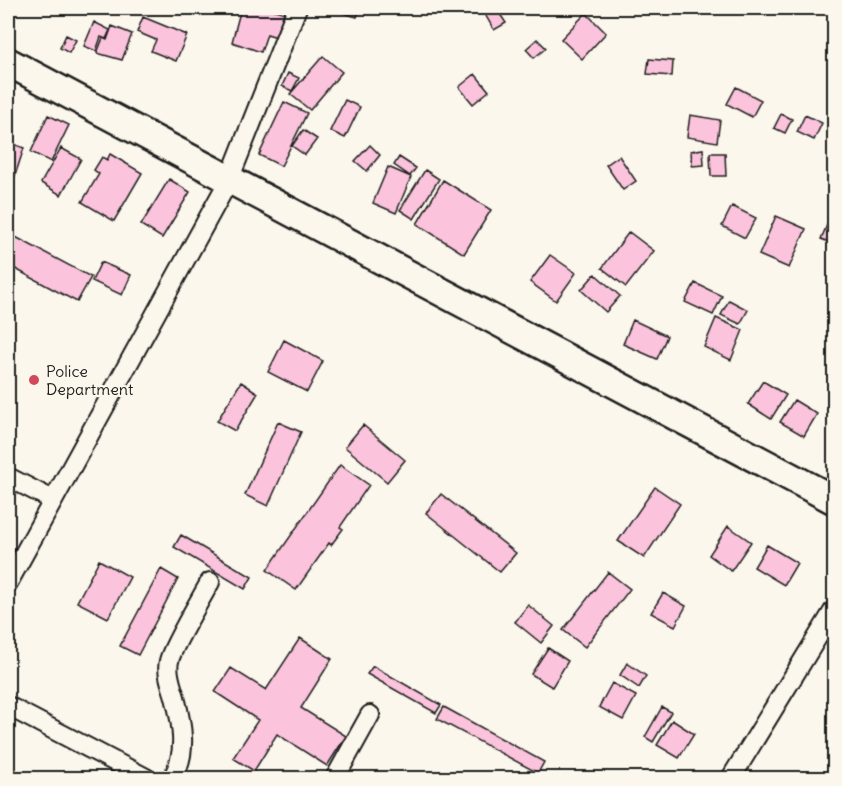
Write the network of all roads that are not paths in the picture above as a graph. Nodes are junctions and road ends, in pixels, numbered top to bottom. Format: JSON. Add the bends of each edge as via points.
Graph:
{"nodes":[{"id":1,"x":297,"y":8,"type":"edge"},
{"id":2,"x":8,"y":62,"type":"edge"},
{"id":3,"x":230,"y":180,"type":"junction"},
{"id":4,"x":8,"y":477,"type":"edge"},
{"id":5,"x":53,"y":500,"type":"junction"},
{"id":6,"x":834,"y":500,"type":"edge"},
{"id":7,"x":210,"y":582,"type":"dead end"},
{"id":8,"x":8,"y":583,"type":"edge"},
{"id":9,"x":834,"y":610,"type":"edge"},
{"id":10,"x":8,"y":706,"type":"edge"},
{"id":11,"x":370,"y":715,"type":"dead end"},
{"id":12,"x":146,"y":778,"type":"edge"},
{"id":13,"x":172,"y":778,"type":"edge"},
{"id":14,"x":335,"y":778,"type":"edge"},
{"id":15,"x":731,"y":778,"type":"edge"}],
"edges":[{"from":1,"to":3,"type":"street"},
{"from":2,"to":3,"type":"highway"},
{"from":3,"to":5,"type":"street"},
{"from":3,"to":6,"type":"highway"},
{"from":4,"to":5,"type":"street"},
{"from":5,"to":8,"type":"street"},
{"from":7,"to":13,"type":"street","via":[[169,660],[182,755]]},
{"from":9,"to":15,"type":"street"},
{"from":10,"to":12,"type":"street"},
{"from":11,"to":14,"type":"street"}]}
